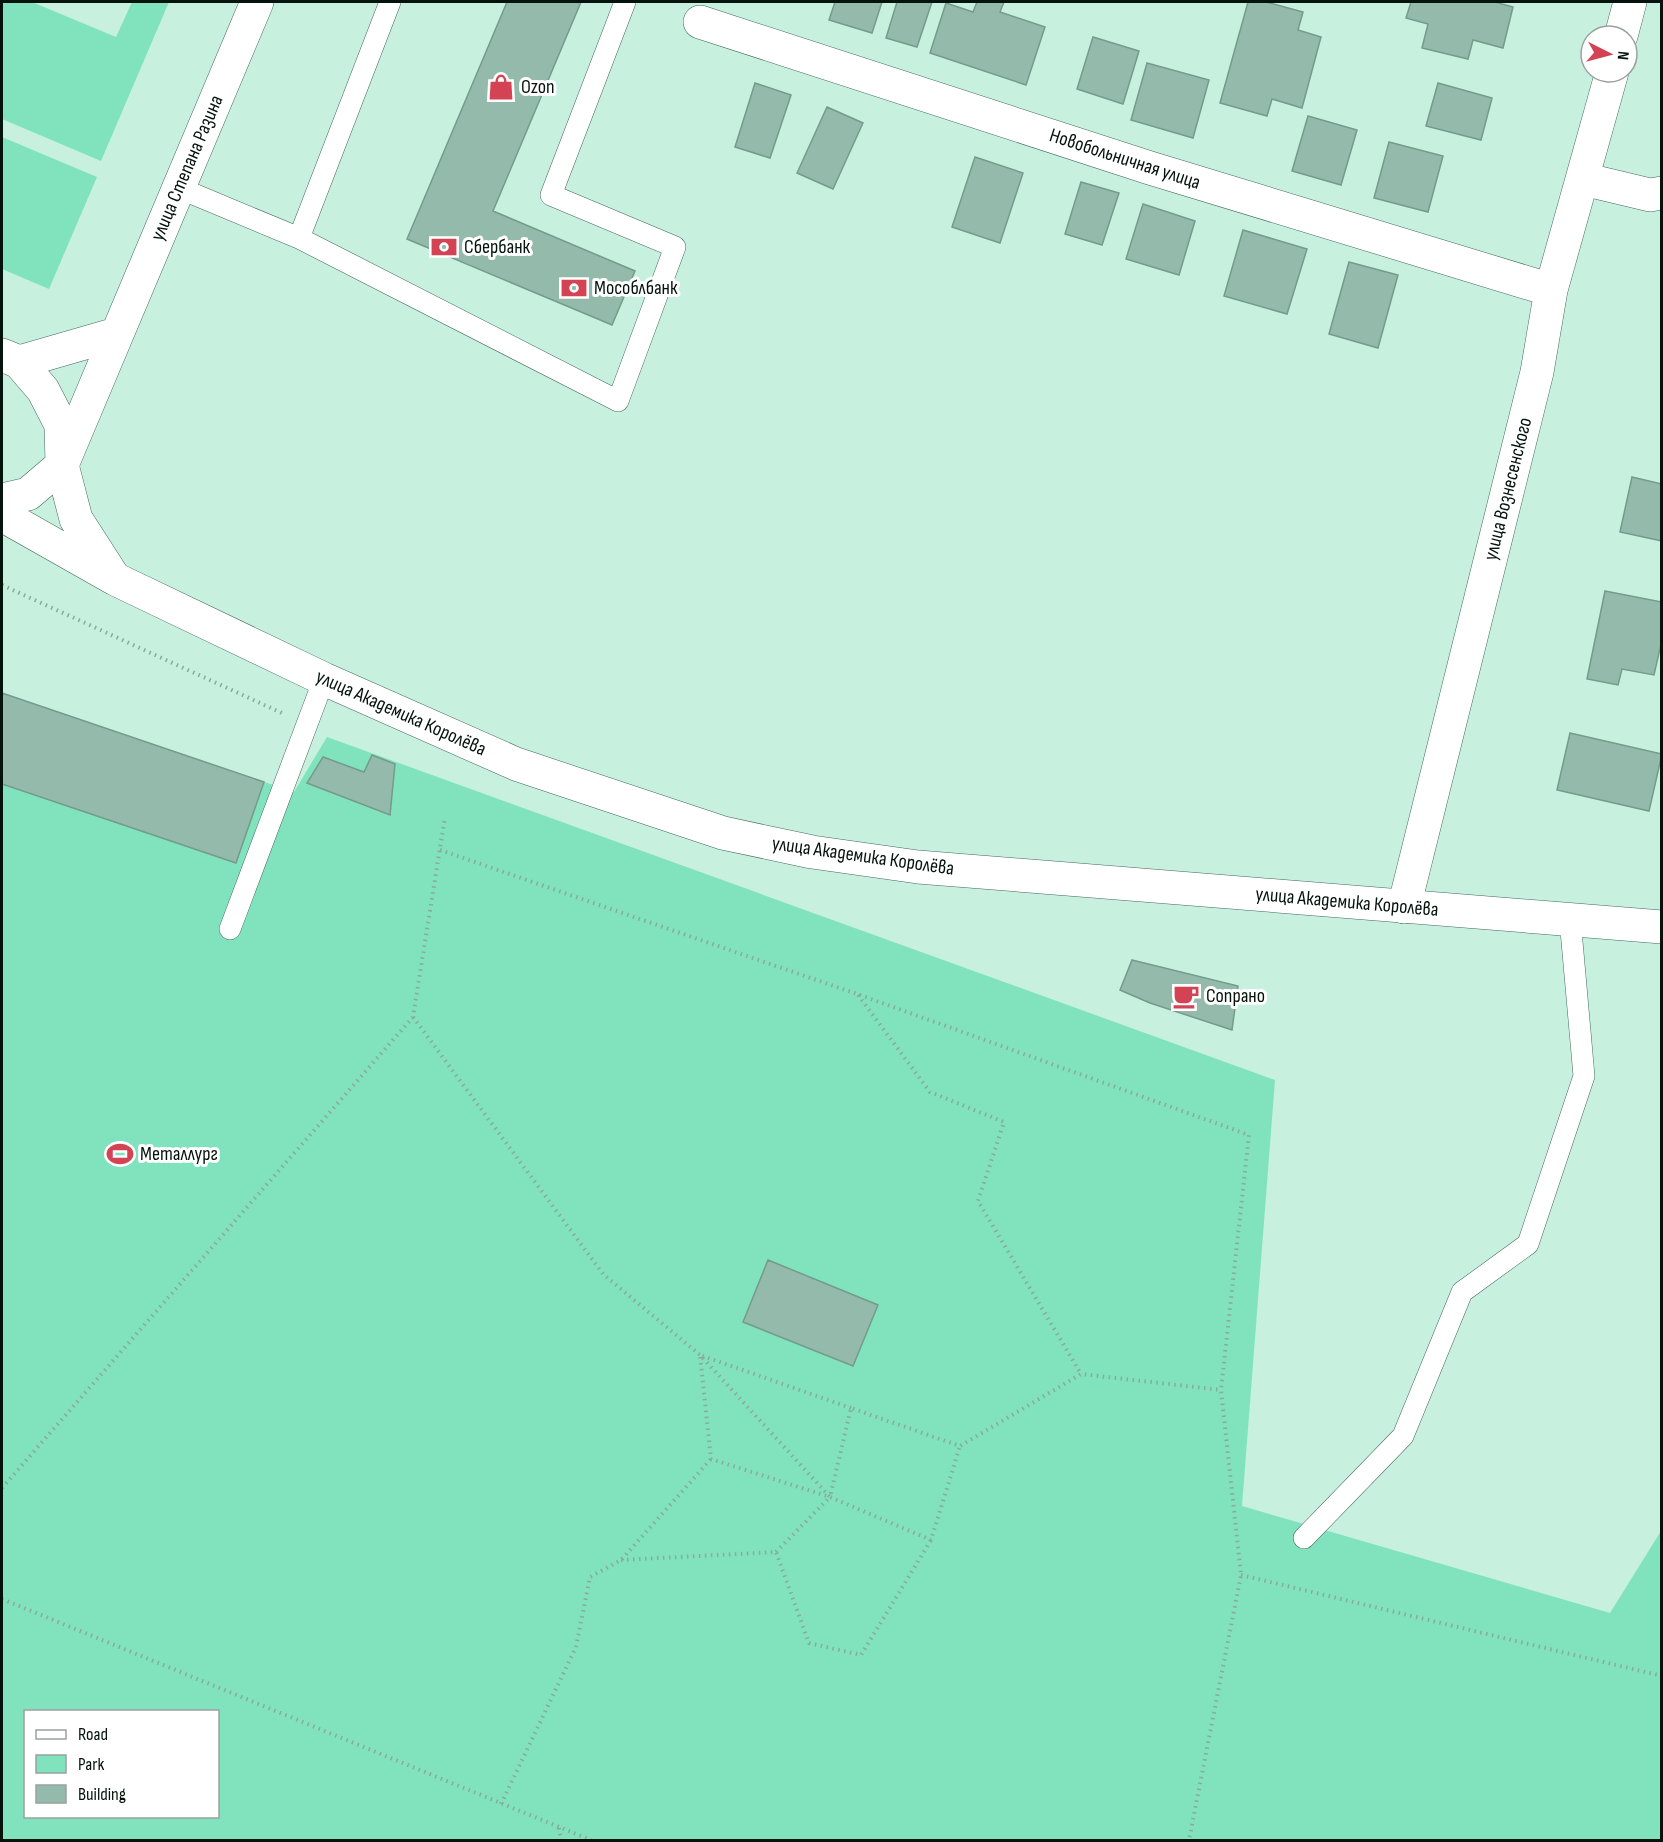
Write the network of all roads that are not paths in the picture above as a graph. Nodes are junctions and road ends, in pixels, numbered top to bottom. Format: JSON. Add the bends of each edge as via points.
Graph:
{"nodes":[{"id":1,"x":257,"y":2,"type":"edge"},
{"id":2,"x":390,"y":2,"type":"edge"},
{"id":3,"x":624,"y":2,"type":"edge"},
{"id":4,"x":1630,"y":2,"type":"edge"},
{"id":5,"x":700,"y":22,"type":"dead end"},
{"id":6,"x":1624,"y":24,"type":"edge"},
{"id":7,"x":1609,"y":84,"type":"edge"},
{"id":8,"x":1583,"y":179,"type":"junction"},
{"id":9,"x":179,"y":188,"type":"junction"},
{"id":10,"x":1662,"y":193,"type":"edge"},
{"id":11,"x":299,"y":238,"type":"junction"},
{"id":12,"x":1551,"y":290,"type":"junction"},
{"id":13,"x":116,"y":334,"type":"junction"},
{"id":14,"x":10,"y":358,"type":"edge"},
{"id":15,"x":62,"y":465,"type":"junction"},
{"id":16,"x":2,"y":500,"type":"edge"},
{"id":17,"x":2,"y":515,"type":"edge"},
{"id":18,"x":115,"y":579,"type":"junction"},
{"id":19,"x":324,"y":679,"type":"junction"},
{"id":20,"x":1404,"y":907,"type":"junction"},
{"id":21,"x":1570,"y":919,"type":"junction"},
{"id":22,"x":1662,"y":927,"type":"edge"},
{"id":23,"x":230,"y":929,"type":"dead end"},
{"id":24,"x":1304,"y":1538,"type":"dead end"}],
"edges":[{"from":1,"to":9,"type":"street","name":"улица Степана Разина"},
{"from":2,"to":11,"type":"lane"},
{"from":3,"to":11,"type":"lane","via":[[551,195],[675,247],[618,400]]},
{"from":4,"to":6,"type":"street"},
{"from":5,"to":12,"type":"street","name":"Новобольничная улица","via":[[1150,168]]},
{"from":7,"to":8,"type":"street","name":"улица Вознесенского"},
{"from":8,"to":10,"type":"street","via":[[1650,195]]},
{"from":8,"to":12,"type":"street","name":"улица Вознесенского"},
{"from":9,"to":11,"type":"lane"},
{"from":9,"to":13,"type":"street","name":"улица Степана Разина"},
{"from":12,"to":20,"type":"street","name":"улица Вознесенского","via":[[1537,372]]},
{"from":13,"to":14,"type":"street"},
{"from":13,"to":15,"type":"street","name":"улица Степана Разина"},
{"from":14,"to":15,"type":"street","via":[[44,390],[60,425]]},
{"from":15,"to":16,"type":"street","via":[[28,494]]},
{"from":15,"to":18,"type":"street","via":[[76,519]]},
{"from":17,"to":18,"type":"street","name":"улица Академика Королёва"},
{"from":18,"to":19,"type":"street","name":"улица Академика Королёва"},
{"from":19,"to":20,"type":"street","name":"улица Академика Королёва","via":[[516,764],[723,833],[812,852],[918,867]]},
{"from":19,"to":23,"type":"lane"},
{"from":20,"to":21,"type":"street","name":"улица Академика Королёва"},
{"from":21,"to":22,"type":"street","name":"улица Академика Королёва"},
{"from":21,"to":24,"type":"lane","via":[[1584,1076],[1528,1244],[1462,1292],[1402,1436]]}]}
